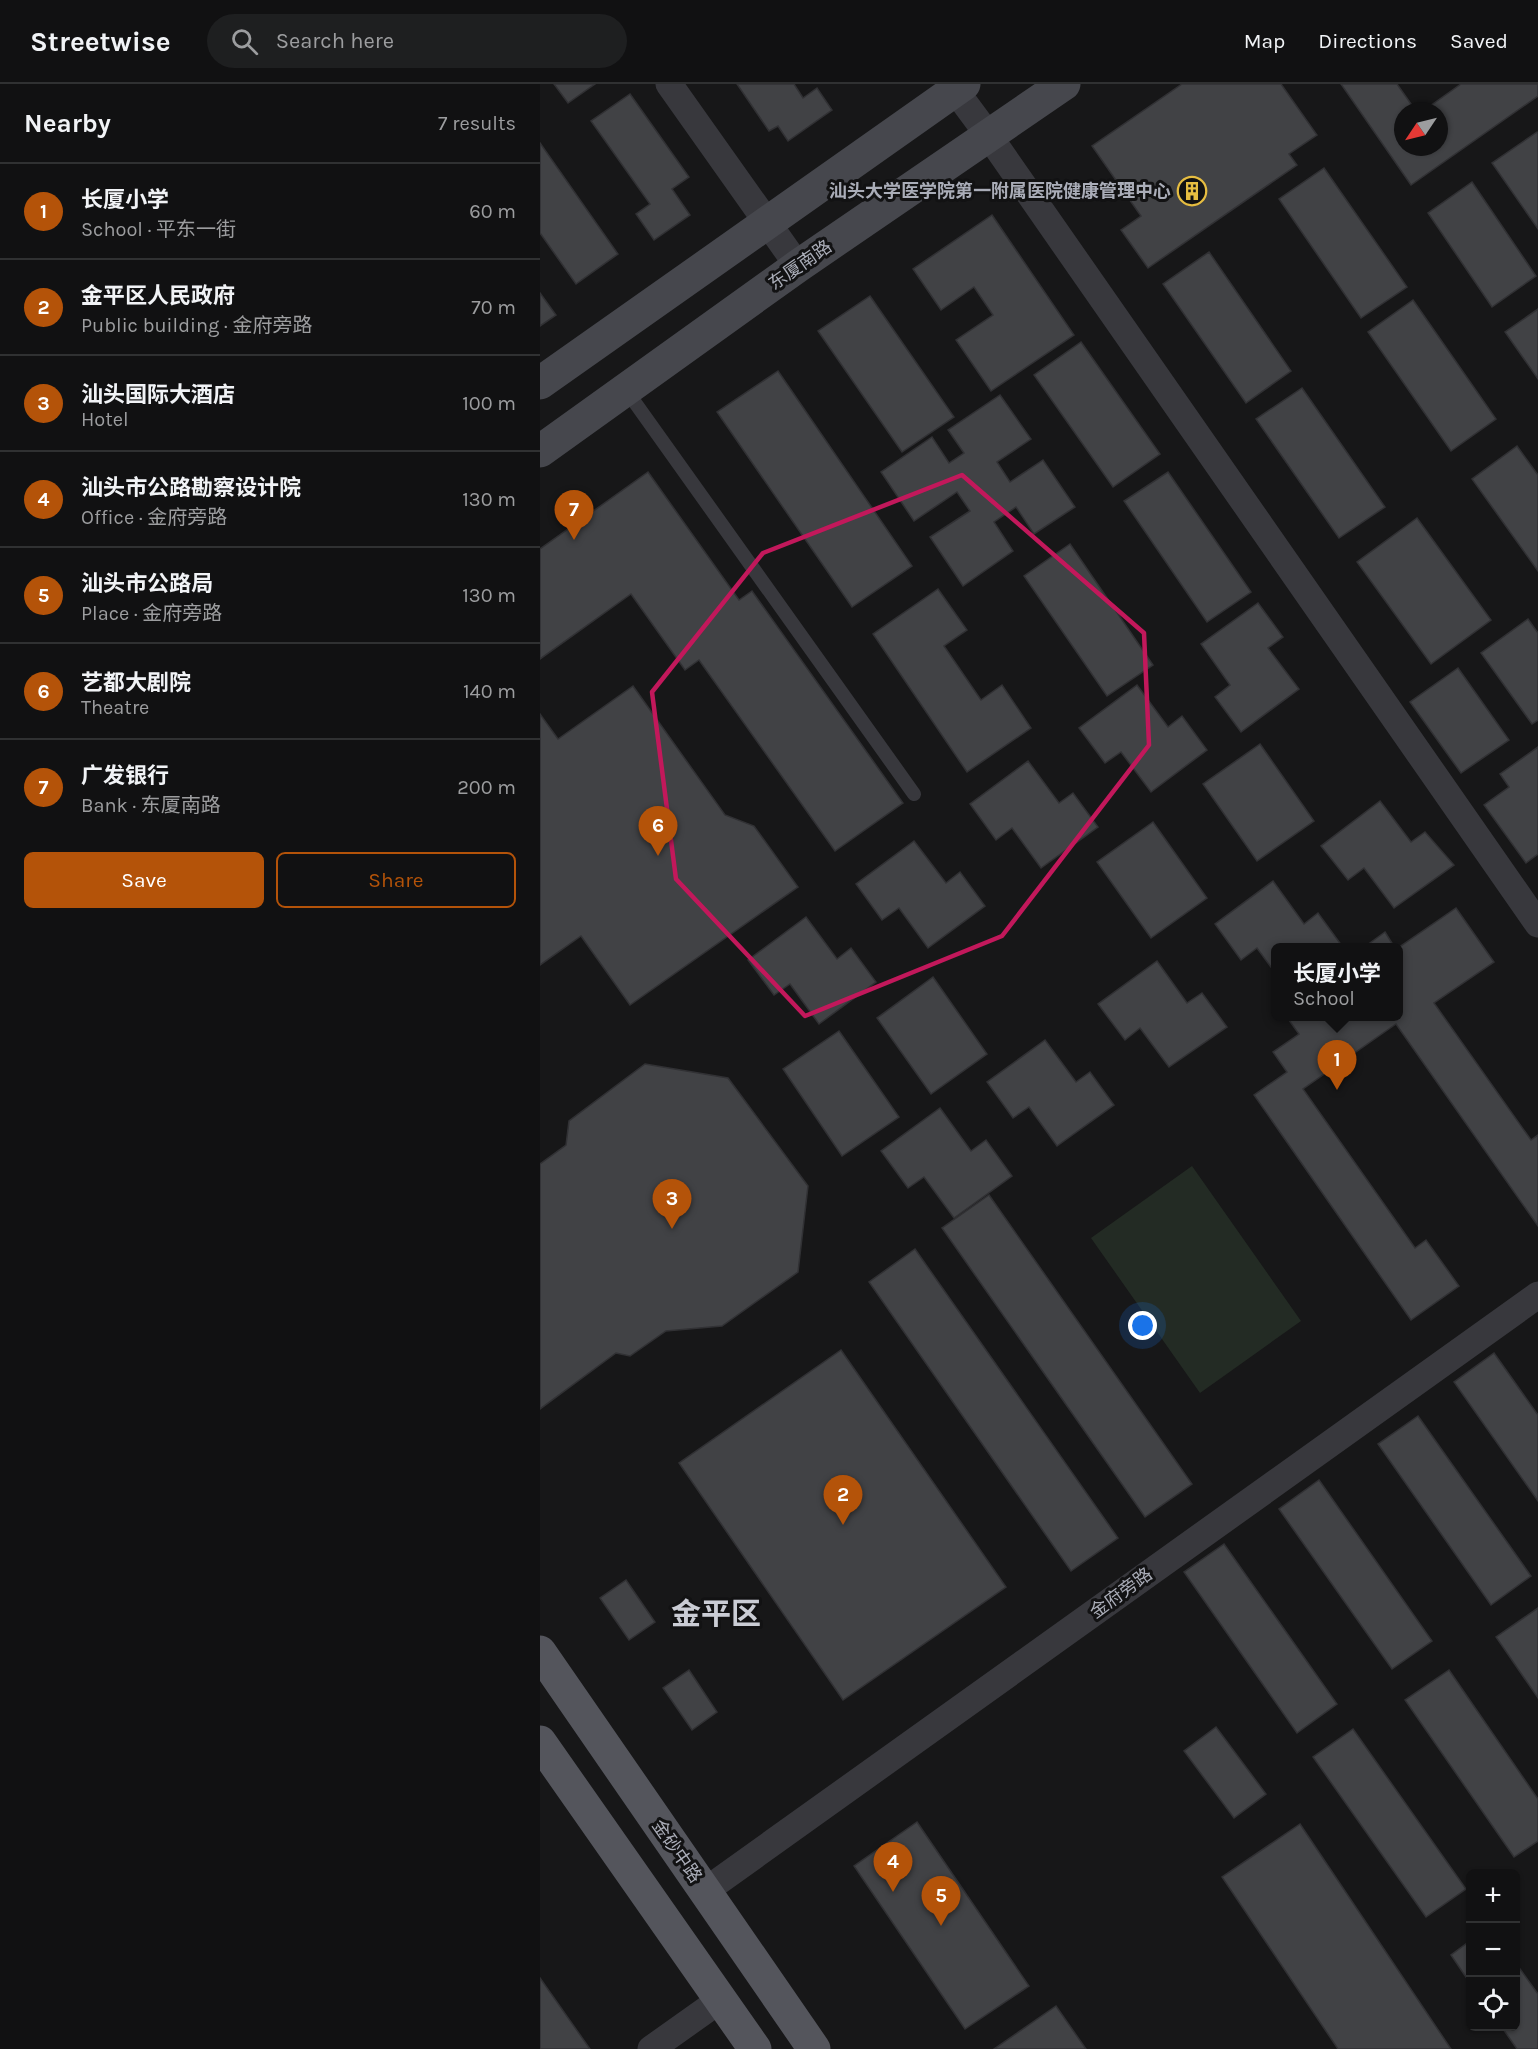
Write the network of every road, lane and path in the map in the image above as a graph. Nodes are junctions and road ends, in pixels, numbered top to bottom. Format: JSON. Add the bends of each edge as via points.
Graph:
{"nodes":[{"id":1,"x":669,"y":84,"type":"edge"},
{"id":2,"x":1064,"y":84,"type":"edge"},
{"id":3,"x":959,"y":87,"type":"edge"},
{"id":4,"x":989,"y":136,"type":"junction"},
{"id":5,"x":767,"y":223,"type":"junction"},
{"id":6,"x":798,"y":266,"type":"junction"},
{"id":7,"x":540,"y":382,"type":"edge"},
{"id":8,"x":626,"y":390,"type":"junction"},
{"id":9,"x":540,"y":451,"type":"edge"},
{"id":10,"x":914,"y":794,"type":"dead end"},
{"id":11,"x":1536,"y":917,"type":"edge"},
{"id":12,"x":1538,"y":1294,"type":"edge"},
{"id":13,"x":540,"y":1652,"type":"edge"},
{"id":14,"x":540,"y":1742,"type":"edge"},
{"id":15,"x":705,"y":1891,"type":"junction"},
{"id":16,"x":720,"y":2000,"type":"junction"},
{"id":17,"x":651,"y":2049,"type":"edge"},
{"id":18,"x":754,"y":2049,"type":"edge"},
{"id":19,"x":814,"y":2049,"type":"edge"}],
"edges":[{"from":1,"to":5,"type":"street"},
{"from":2,"to":4,"type":"street","name":"东厦南路"},
{"from":3,"to":4,"type":"street"},
{"from":3,"to":5,"type":"street"},
{"from":4,"to":6,"type":"street","name":"东厦南路"},
{"from":4,"to":11,"type":"street"},
{"from":5,"to":6,"type":"street"},
{"from":5,"to":7,"type":"street"},
{"from":6,"to":8,"type":"street","name":"东厦南路"},
{"from":8,"to":9,"type":"street","name":"东厦南路"},
{"from":8,"to":10,"type":"lane"},
{"from":12,"to":15,"type":"street","name":"金府旁路"},
{"from":13,"to":15,"type":"main road","name":"金砂中路"},
{"from":14,"to":16,"type":"main road"},
{"from":15,"to":19,"type":"main road","name":"金砂中路"},
{"from":16,"to":17,"type":"street"},
{"from":16,"to":18,"type":"main road"}]}
